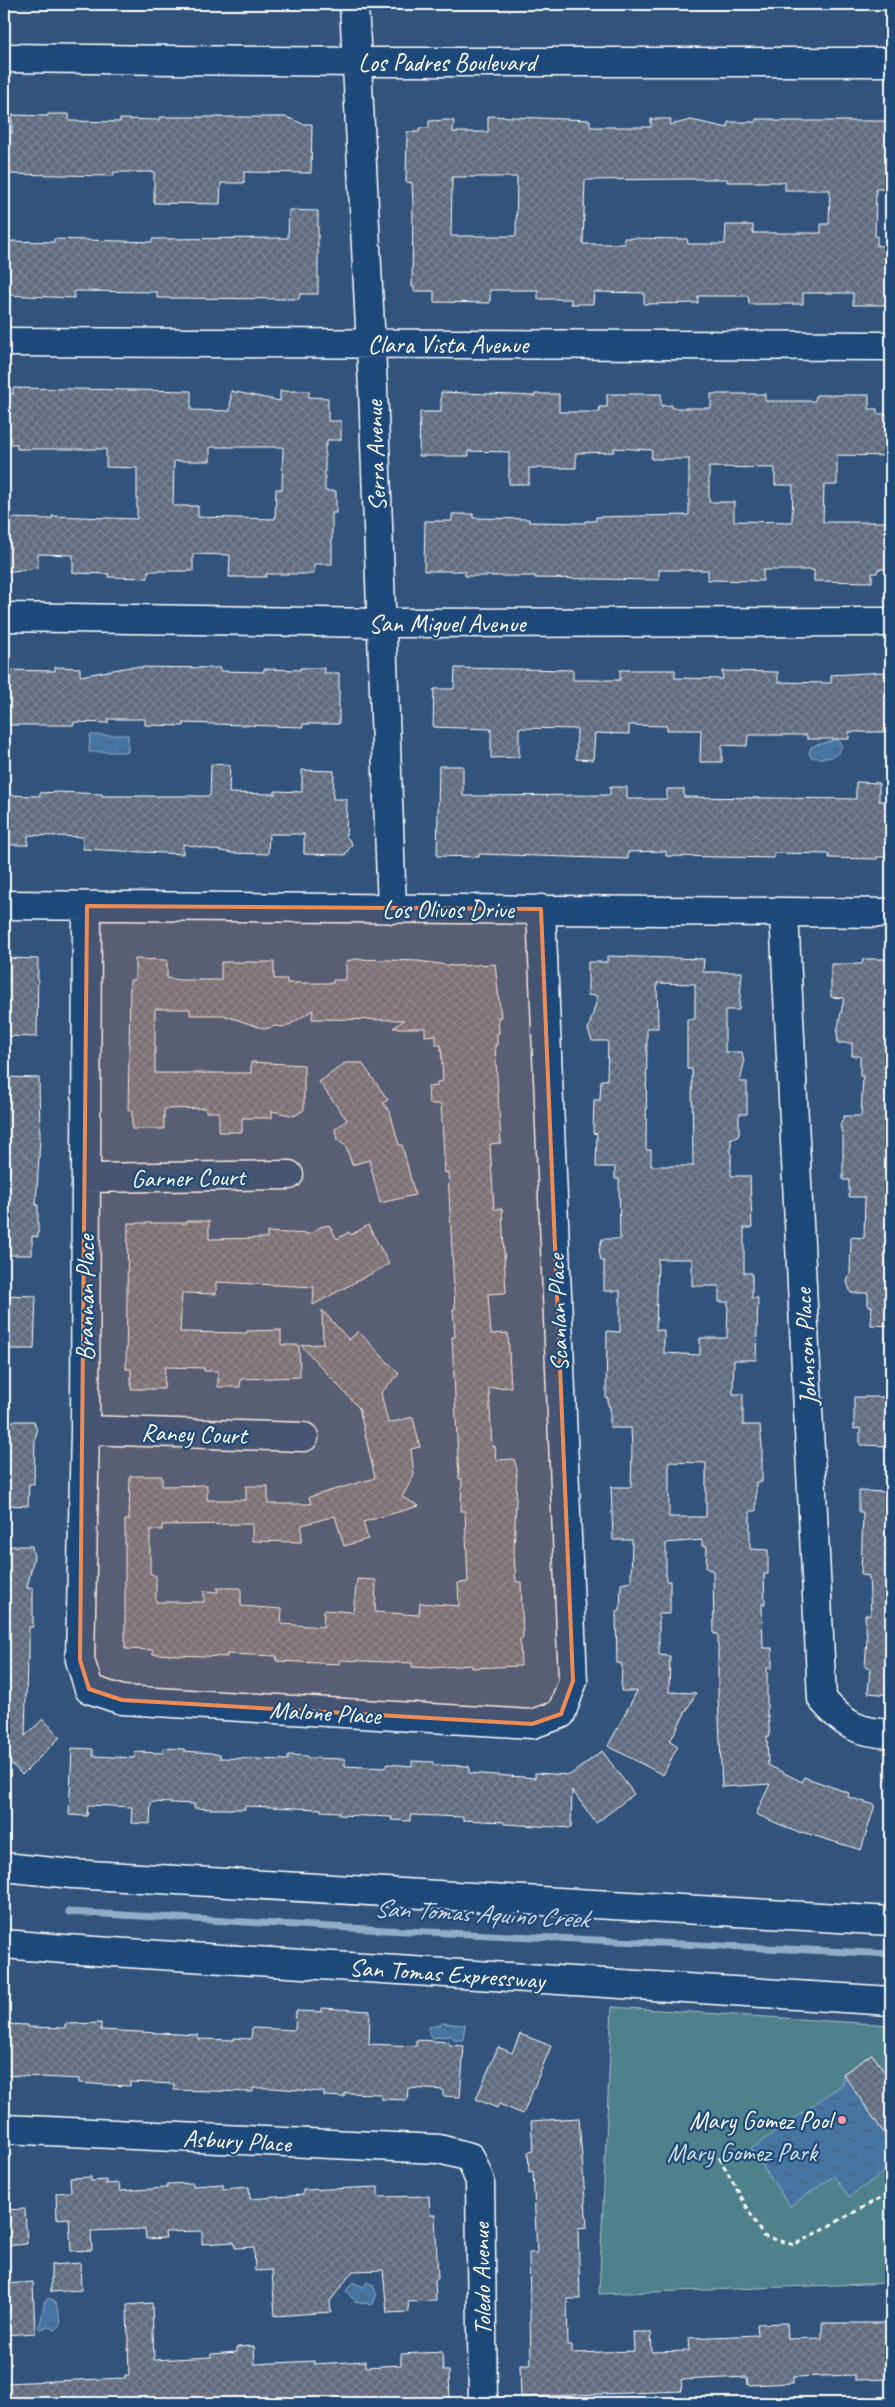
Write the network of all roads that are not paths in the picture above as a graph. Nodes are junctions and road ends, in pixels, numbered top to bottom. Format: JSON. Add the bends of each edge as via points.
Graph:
{"nodes":[{"id":1,"x":354,"y":4,"type":"edge"},
{"id":2,"x":4,"y":58,"type":"edge"},
{"id":3,"x":357,"y":62,"type":"junction"},
{"id":4,"x":891,"y":62,"type":"edge"},
{"id":5,"x":4,"y":342,"type":"edge"},
{"id":6,"x":371,"y":343,"type":"junction"},
{"id":7,"x":891,"y":346,"type":"edge"},
{"id":8,"x":4,"y":617,"type":"edge"},
{"id":9,"x":891,"y":622,"type":"edge"},
{"id":10,"x":381,"y":623,"type":"junction"},
{"id":11,"x":4,"y":905,"type":"edge"},
{"id":12,"x":87,"y":906,"type":"junction"},
{"id":13,"x":392,"y":909,"type":"junction"},
{"id":14,"x":541,"y":909,"type":"junction"},
{"id":15,"x":784,"y":913,"type":"junction"},
{"id":16,"x":891,"y":913,"type":"edge"},
{"id":17,"x":289,"y":1175,"type":"dead end"},
{"id":18,"x":86,"y":1178,"type":"junction"},
{"id":19,"x":85,"y":1430,"type":"junction"},
{"id":20,"x":304,"y":1437,"type":"dead end"},
{"id":21,"x":89,"y":1689,"type":"joint"},
{"id":22,"x":562,"y":1714,"type":"joint"},
{"id":23,"x":891,"y":1734,"type":"edge"},
{"id":24,"x":4,"y":1867,"type":"edge"},
{"id":25,"x":891,"y":1920,"type":"edge"},
{"id":26,"x":4,"y":1944,"type":"edge"},
{"id":27,"x":891,"y":2001,"type":"edge"},
{"id":28,"x":4,"y":2129,"type":"edge"},
{"id":29,"x":470,"y":2157,"type":"joint"},
{"id":30,"x":483,"y":2403,"type":"edge"}],
"edges":[{"from":1,"to":3,"type":"main road","name":"Serra Avenue"},
{"from":2,"to":3,"type":"main road","name":"Los Padres Boulevard"},
{"from":3,"to":4,"type":"main road","name":"Los Padres Boulevard"},
{"from":3,"to":6,"type":"main road","name":"Serra Avenue"},
{"from":5,"to":6,"type":"main road","name":"Clara Vista Avenue"},
{"from":6,"to":7,"type":"main road","name":"Clara Vista Avenue"},
{"from":6,"to":10,"type":"main road","name":"Serra Avenue"},
{"from":8,"to":10,"type":"main road","name":"San Miguel Avenue"},
{"from":9,"to":10,"type":"main road","name":"San Miguel Avenue"},
{"from":10,"to":13,"type":"main road","name":"Serra Avenue"},
{"from":11,"to":12,"type":"main road","name":"Los Olivos Drive"},
{"from":12,"to":13,"type":"main road","name":"Los Olivos Drive"},
{"from":12,"to":18,"type":"main road","name":"Brannan Place"},
{"from":13,"to":14,"type":"main road","name":"Los Olivos Drive"},
{"from":14,"to":15,"type":"main road","name":"Los Olivos Drive"},
{"from":14,"to":22,"type":"main road","name":"Scanlan Place","via":[[573,1681]]},
{"from":15,"to":16,"type":"main road","name":"Los Olivos Drive"},
{"from":15,"to":23,"type":"main road","name":"Johnson Place","via":[[822,1699],[850,1726]]},
{"from":17,"to":18,"type":"main road","name":"Garner Court"},
{"from":18,"to":19,"type":"main road","name":"Brannan Place"},
{"from":19,"to":20,"type":"main road","name":"Raney Court"},
{"from":19,"to":21,"type":"main road","name":"Brannan Place","via":[[80,1660]]},
{"from":21,"to":22,"type":"main road","name":"Malone Place","via":[[122,1700],[532,1724]]},
{"from":24,"to":25,"type":"main road","via":[[82,1875]]},
{"from":26,"to":27,"type":"main road","name":"San Tomas Expressway"},
{"from":28,"to":29,"type":"main road","name":"Asbury Place","via":[[439,2149]]},
{"from":29,"to":30,"type":"main road","name":"Toledo Avenue","via":[[480,2181]]}]}
